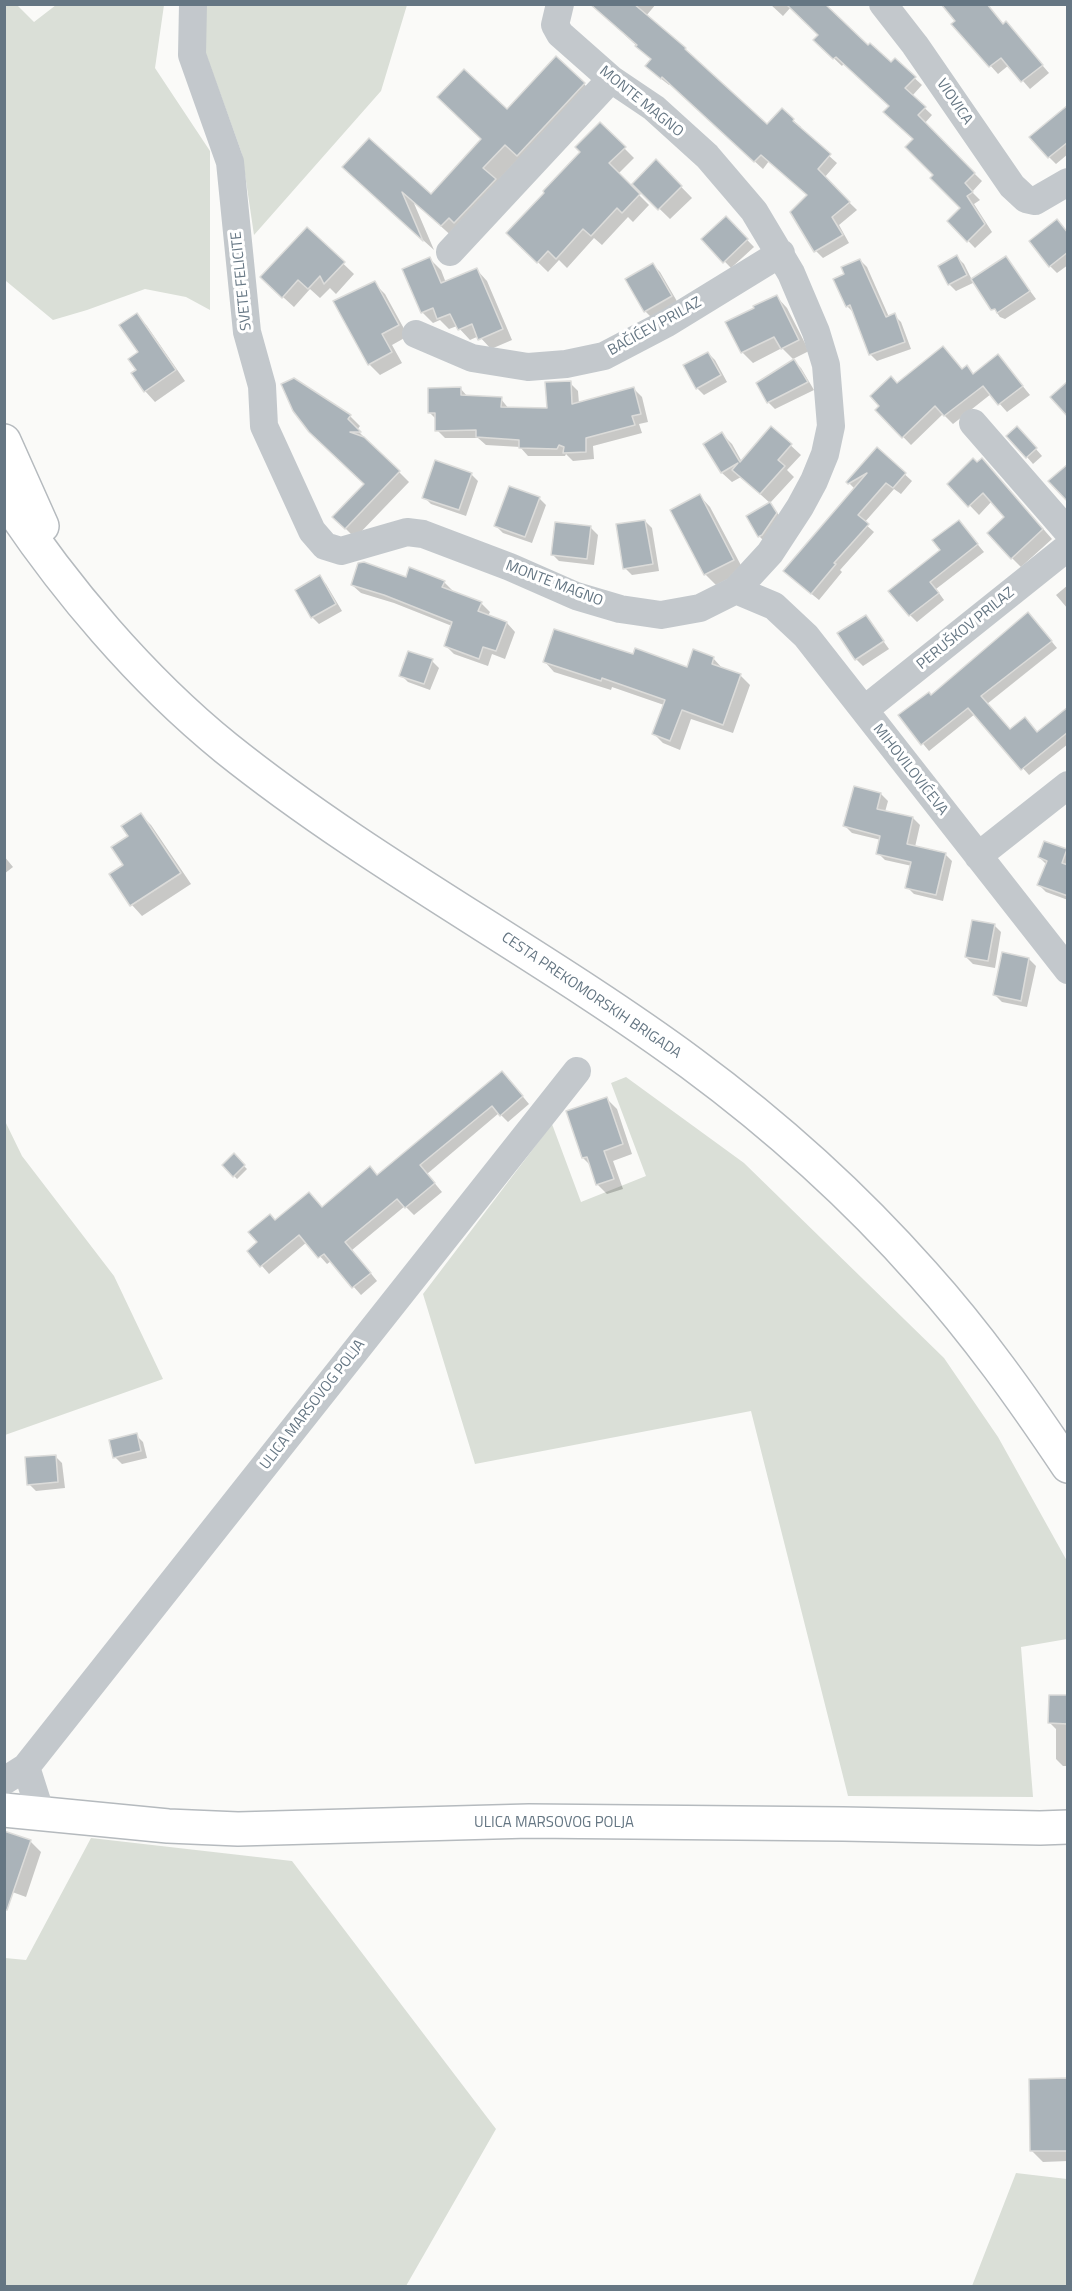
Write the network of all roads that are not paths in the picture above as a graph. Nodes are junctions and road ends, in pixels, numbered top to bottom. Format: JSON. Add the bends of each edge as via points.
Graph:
{"nodes":[{"id":1,"x":193,"y":4,"type":"edge"},
{"id":2,"x":883,"y":4,"type":"edge"},
{"id":3,"x":558,"y":15,"type":"edge"},
{"id":4,"x":611,"y":79,"type":"junction"},
{"id":5,"x":1068,"y":182,"type":"edge"},
{"id":6,"x":450,"y":252,"type":"dead end"},
{"id":7,"x":780,"y":253,"type":"junction"},
{"id":8,"x":416,"y":334,"type":"dead end"},
{"id":9,"x":973,"y":423,"type":"dead end"},
{"id":10,"x":4,"y":441,"type":"edge"},
{"id":11,"x":4,"y":497,"type":"edge"},
{"id":12,"x":1068,"y":532,"type":"edge"},
{"id":13,"x":325,"y":546,"type":"joint"},
{"id":14,"x":1068,"y":547,"type":"edge"},
{"id":15,"x":64,"y":580,"type":"junction"},
{"id":16,"x":736,"y":590,"type":"junction"},
{"id":17,"x":864,"y":710,"type":"junction"},
{"id":18,"x":1068,"y":785,"type":"edge"},
{"id":19,"x":978,"y":856,"type":"junction"},
{"id":20,"x":1068,"y":970,"type":"edge"},
{"id":21,"x":577,"y":1071,"type":"dead end"},
{"id":22,"x":1068,"y":1466,"type":"edge"},
{"id":23,"x":15,"y":1774,"type":"edge"},
{"id":24,"x":4,"y":1810,"type":"edge"},
{"id":25,"x":41,"y":1814,"type":"junction"},
{"id":26,"x":1068,"y":1827,"type":"edge"}],
"edges":[{"from":1,"to":13,"type":"street","name":"SVETE FELICITE","via":[[192,55],[230,162],[247,332],[261,386],[264,426],[312,531]]},
{"from":2,"to":5,"type":"street","name":"VIOVICA","via":[[1012,186],[1026,199],[1035,201]]},
{"from":3,"to":4,"type":"street","name":"MONTE MAGNO","via":[[560,34]]},
{"from":4,"to":6,"type":"street"},
{"from":4,"to":7,"type":"street","name":"MONTE MAGNO","via":[[654,108],[707,156],[754,212]]},
{"from":7,"to":8,"type":"street","name":"BAČIĆEV PRILAZ","via":[[667,323],[604,356],[528,367],[472,358]]},
{"from":7,"to":16,"type":"street","name":"MONTE MAGNO","via":[[804,301],[826,365],[831,426],[825,454],[800,507],[770,553]]},
{"from":9,"to":12,"type":"street"},
{"from":10,"to":15,"type":"main road","name":"CESTA PREKOMORSKIH BRIGADA"},
{"from":11,"to":15,"type":"main road","name":"CESTA PREKOMORSKIH BRIGADA"},
{"from":13,"to":16,"type":"street","name":"MONTE MAGNO","via":[[341,551],[407,532],[423,534],[576,596],[620,609],[661,615],[699,608]]},
{"from":14,"to":17,"type":"street","name":"PERUŠKOV PRILAZ"},
{"from":15,"to":22,"type":"main road","name":"CESTA PREKOMORSKIH BRIGADA","via":[[172,699],[271,783],[387,864],[644,1029],[789,1142],[923,1274],[1014,1387]]},
{"from":16,"to":17,"type":"street","name":"MIHOVILOVIĆEVA","via":[[774,606],[806,636]]},
{"from":17,"to":19,"type":"street","name":"MIHOVILOVIĆEVA"},
{"from":18,"to":19,"type":"street"},
{"from":19,"to":20,"type":"street","name":"MIHOVILOVIĆEVA"},
{"from":21,"to":23,"type":"street","name":"ULICA MARSOVOG POLJA"},
{"from":23,"to":25,"type":"street","name":"ULICA MARSOVOG POLJA"},
{"from":24,"to":25,"type":"main road","name":"ULICA MARSOVOG POLJA"},
{"from":25,"to":26,"type":"main road","name":"ULICA MARSOVOG POLJA","via":[[238,1829],[529,1821]]}]}
